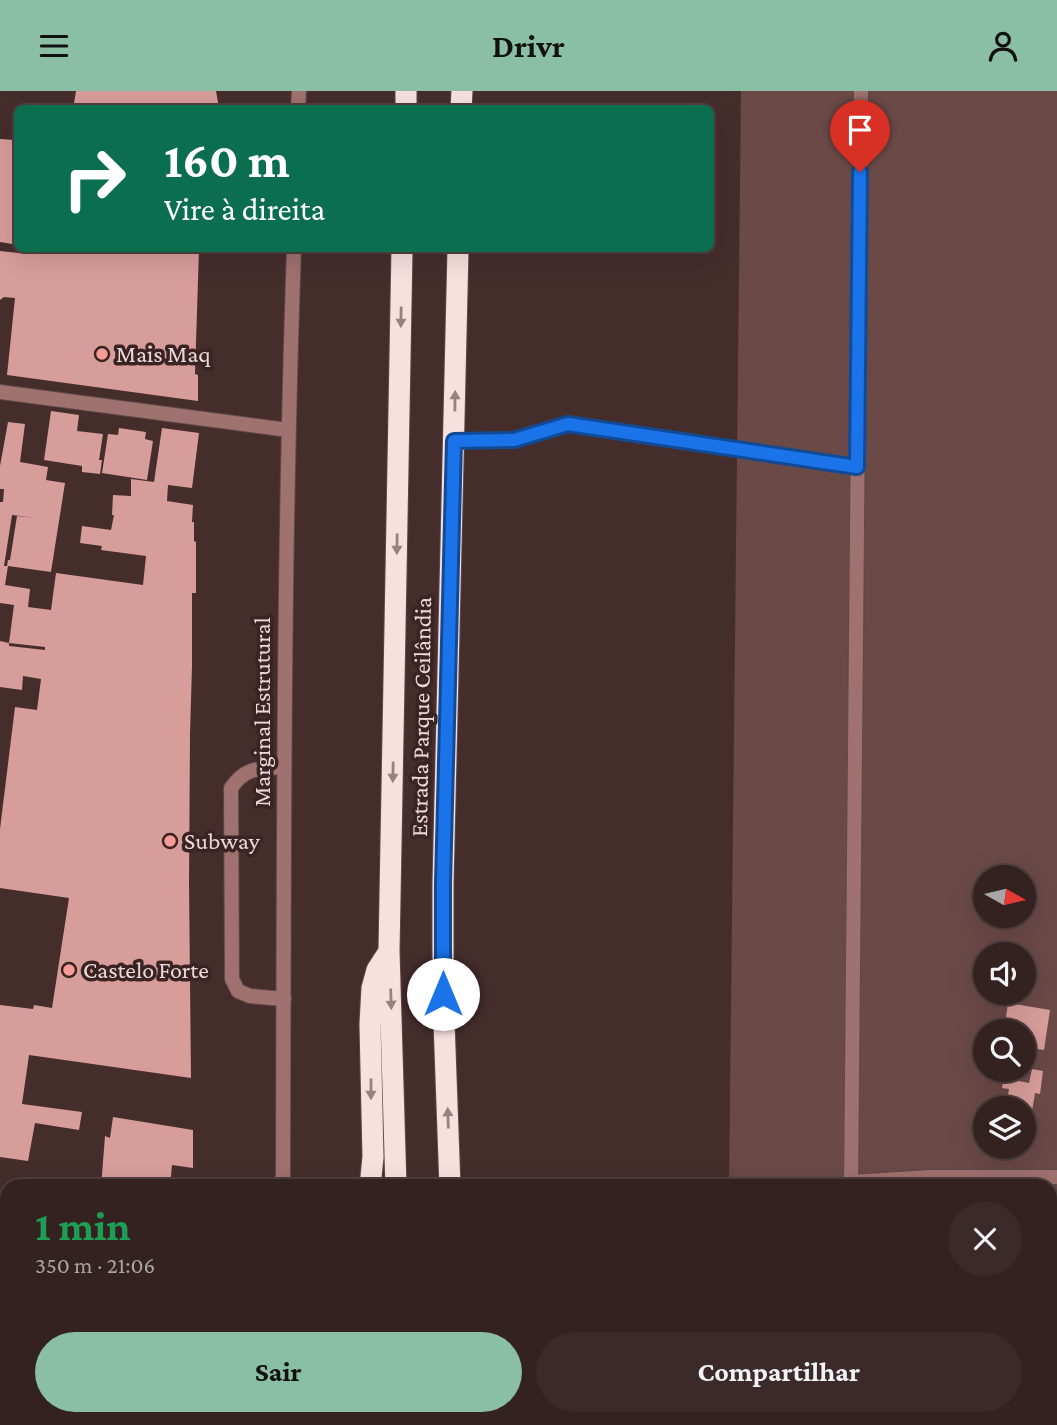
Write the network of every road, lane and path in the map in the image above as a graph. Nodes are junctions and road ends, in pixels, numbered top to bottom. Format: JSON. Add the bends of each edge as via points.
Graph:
{"nodes":[{"id":1,"x":861,"y":91,"type":"edge"},
{"id":2,"x":294,"y":252,"type":"edge"},
{"id":3,"x":402,"y":252,"type":"edge"},
{"id":4,"x":458,"y":252,"type":"edge"},
{"id":5,"x":0,"y":391,"type":"edge"},
{"id":6,"x":288,"y":430,"type":"junction"},
{"id":7,"x":454,"y":441,"type":"junction"},
{"id":8,"x":857,"y":467,"type":"junction"},
{"id":9,"x":284,"y":767,"type":"junction"},
{"id":10,"x":389,"y":951,"type":"junction"},
{"id":11,"x":284,"y":999,"type":"junction"},
{"id":12,"x":1057,"y":1177,"type":"edge"},
{"id":13,"x":284,"y":1179,"type":"edge"},
{"id":14,"x":368,"y":1179,"type":"edge"},
{"id":15,"x":396,"y":1179,"type":"edge"},
{"id":16,"x":450,"y":1179,"type":"edge"},
{"id":17,"x":851,"y":1179,"type":"edge"},
{"id":18,"x":907,"y":1179,"type":"edge"}],
"edges":[{"from":1,"to":8,"type":"street"},
{"from":2,"to":6,"type":"street","name":"Marginal Estrutural"},
{"from":3,"to":10,"type":"highway","name":"Estrada Parque Ceilândia","one_way":true},
{"from":7,"to":4,"type":"highway","name":"Estrada Parque Ceilândia","one_way":true},
{"from":5,"to":6,"type":"street"},
{"from":6,"to":9,"type":"street","name":"Marginal Estrutural"},
{"from":7,"to":8,"type":"street","via":[[514,440],[568,424]]},
{"from":16,"to":7,"type":"highway","name":"Estrada Parque Ceilândia","one_way":true,"via":[[443,884]]},
{"from":8,"to":17,"type":"street"},
{"from":9,"to":11,"type":"street","name":"Marginal Estrutural"},
{"from":9,"to":11,"type":"street","via":[[253,770],[239,776],[230,788],[232,979],[238,991],[250,996]]},
{"from":10,"to":14,"type":"highway","one_way":true,"via":[[372,988]]},
{"from":10,"to":15,"type":"highway","name":"Estrada Parque Ceilândia","one_way":true},
{"from":11,"to":13,"type":"street","name":"Marginal Estrutural"},
{"from":12,"to":18,"type":"street"}]}
